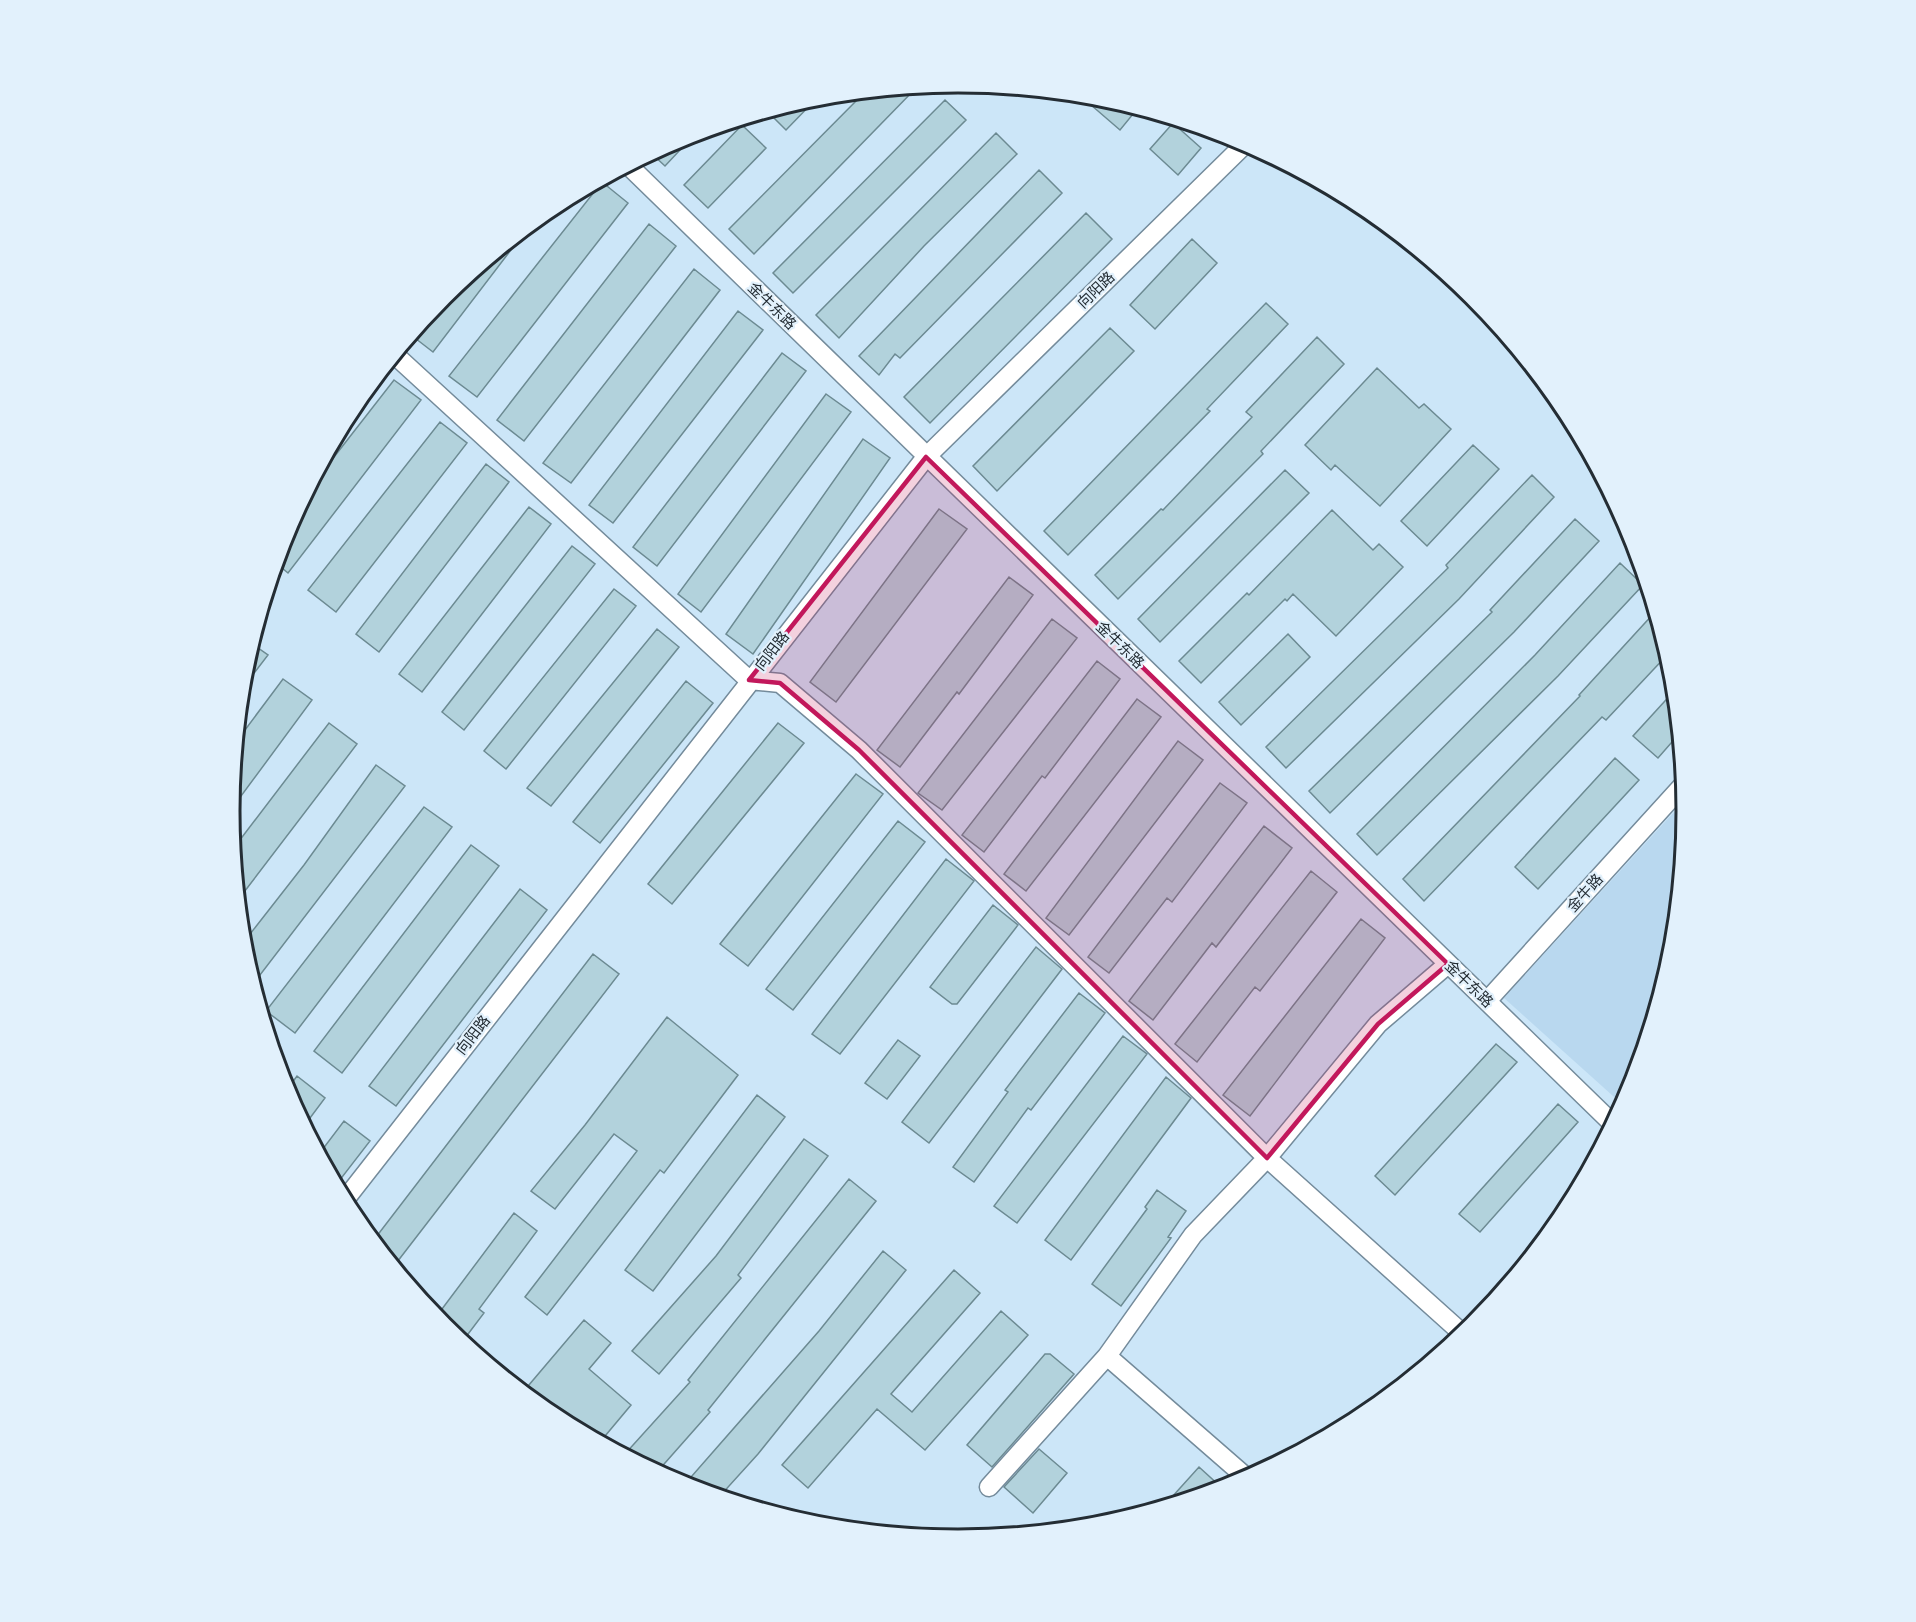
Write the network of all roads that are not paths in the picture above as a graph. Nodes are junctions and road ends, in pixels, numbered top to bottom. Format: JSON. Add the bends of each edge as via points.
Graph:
{"nodes":[{"id":1,"x":1238,"y":150,"type":"edge"},
{"id":2,"x":634,"y":170,"type":"edge"},
{"id":3,"x":400,"y":360,"type":"edge"},
{"id":4,"x":926,"y":456,"type":"junction"},
{"id":5,"x":749,"y":680,"type":"junction"},
{"id":6,"x":1675,"y":794,"type":"edge"},
{"id":7,"x":1448,"y":964,"type":"junction"},
{"id":8,"x":1487,"y":1001,"type":"junction"},
{"id":9,"x":1607,"y":1118,"type":"edge"},
{"id":10,"x":1268,"y":1158,"type":"junction"},
{"id":11,"x":350,"y":1193,"type":"edge"},
{"id":12,"x":1456,"y":1328,"type":"edge"},
{"id":13,"x":1107,"y":1356,"type":"junction"},
{"id":14,"x":1239,"y":1471,"type":"edge"},
{"id":15,"x":989,"y":1487,"type":"dead end"}],
"edges":[{"from":1,"to":4,"type":"street","name":"向阳路"},
{"from":2,"to":4,"type":"street","name":"金牛东路"},
{"from":3,"to":5,"type":"street"},
{"from":4,"to":5,"type":"street","name":"向阳路"},
{"from":4,"to":7,"type":"street","name":"金牛东路"},
{"from":5,"to":10,"type":"street","via":[[780,683],[859,750]]},
{"from":5,"to":11,"type":"street","name":"向阳路"},
{"from":6,"to":8,"type":"street","name":"金牛路"},
{"from":7,"to":8,"type":"street","name":"金牛东路"},
{"from":7,"to":10,"type":"street","via":[[1378,1024]]},
{"from":8,"to":9,"type":"street","name":"金牛东路"},
{"from":10,"to":12,"type":"street"},
{"from":10,"to":13,"type":"street","via":[[1193,1235]]},
{"from":13,"to":14,"type":"street"},
{"from":13,"to":15,"type":"street"}]}
